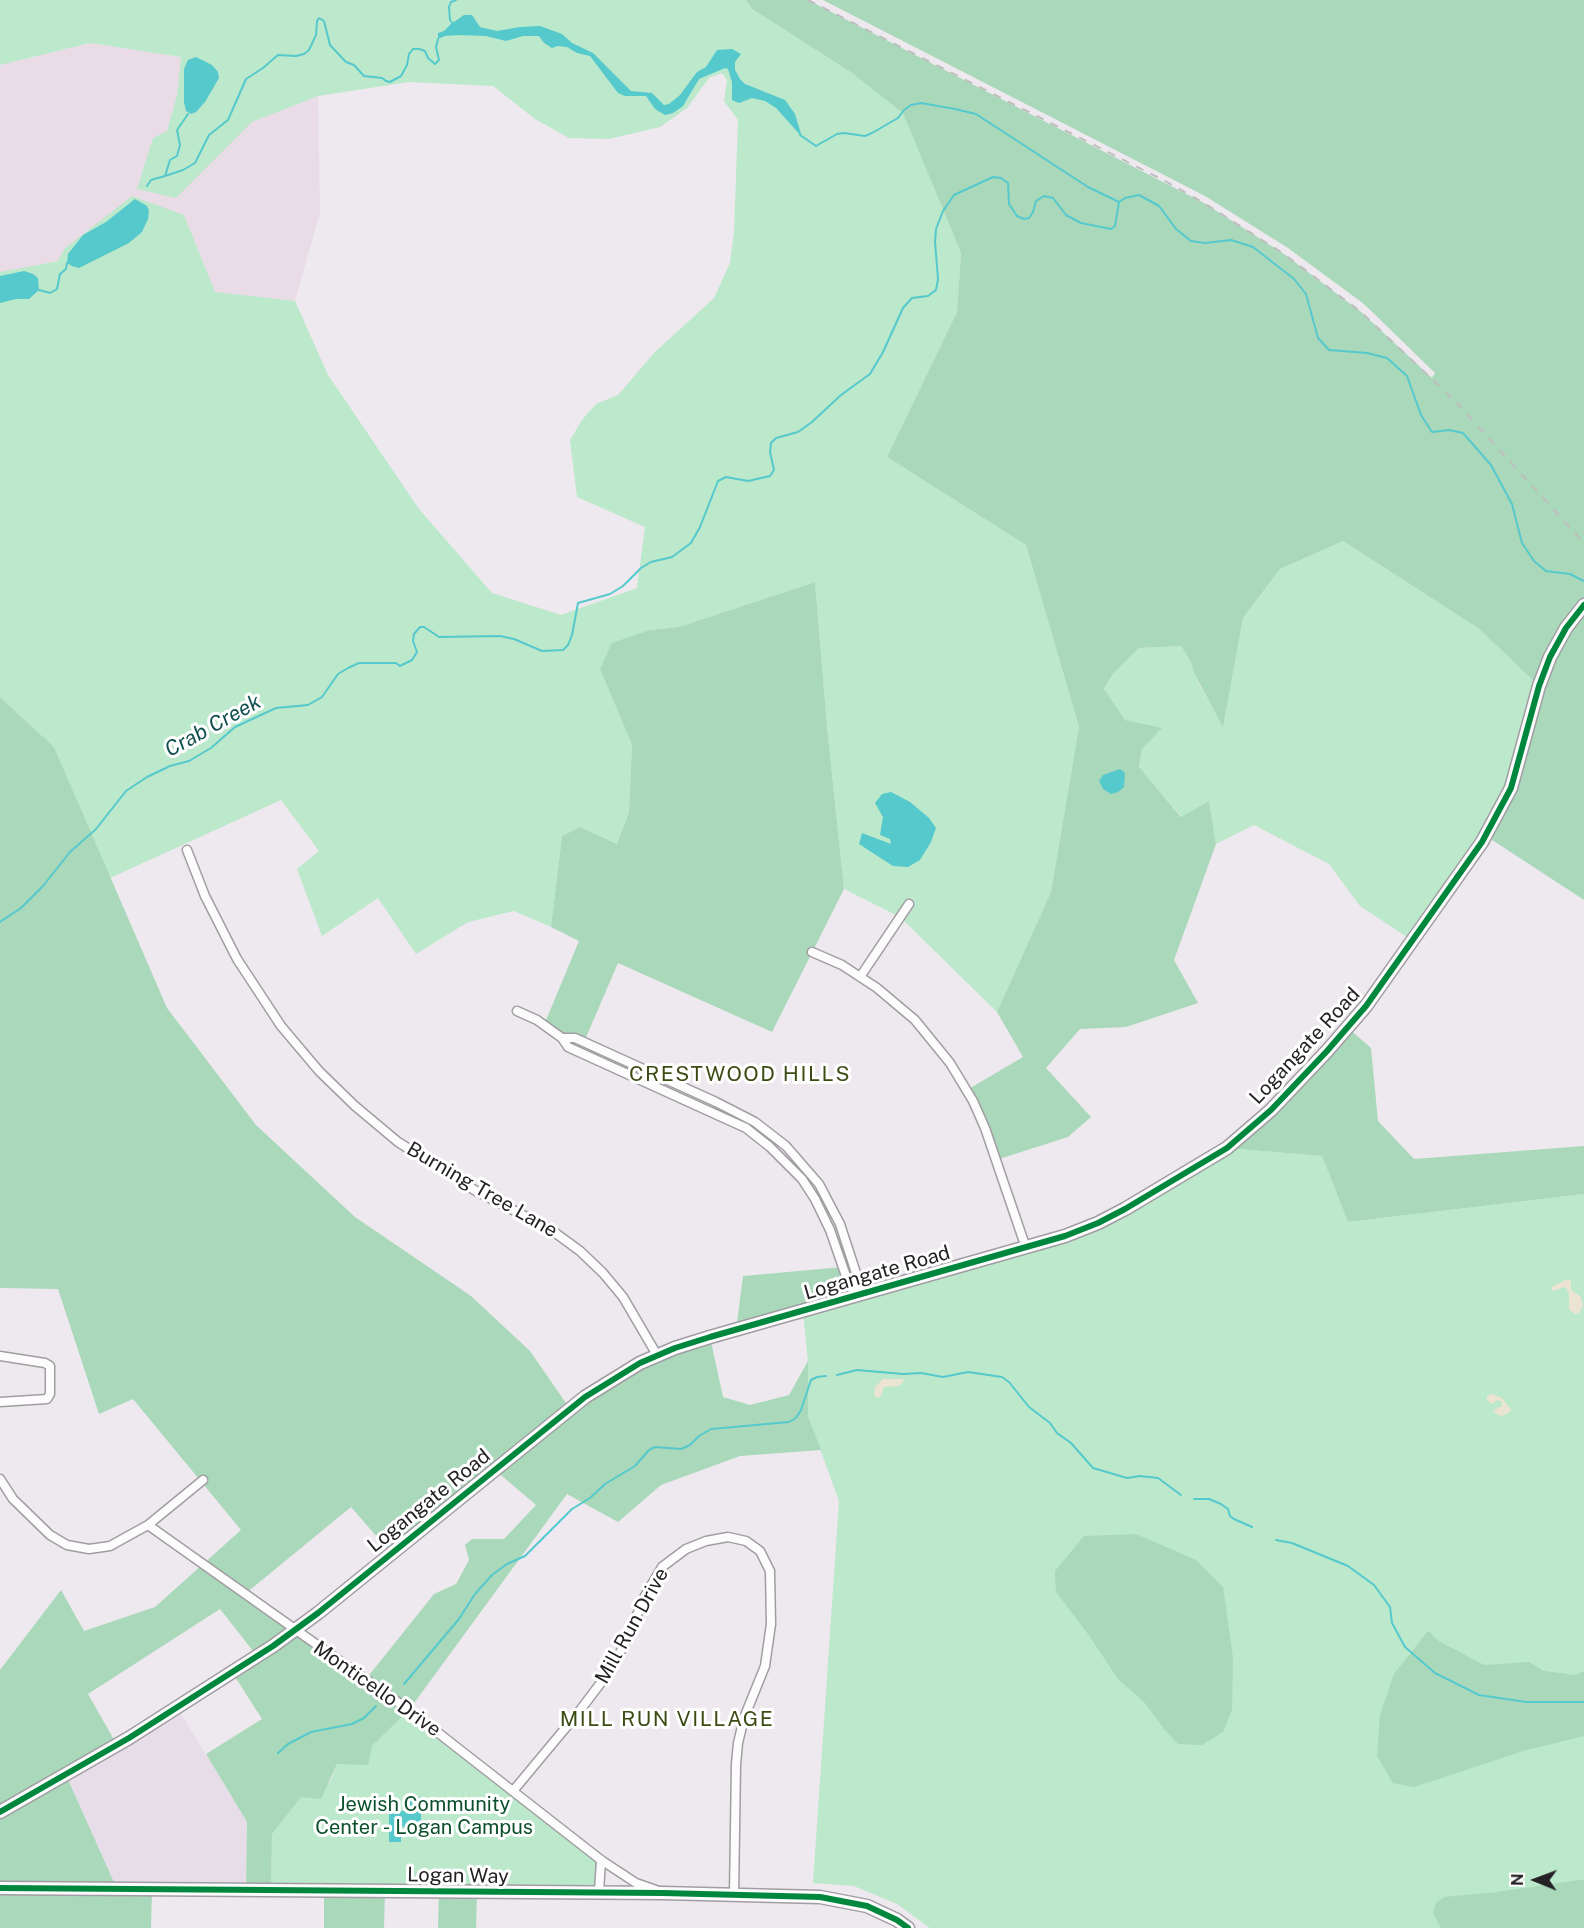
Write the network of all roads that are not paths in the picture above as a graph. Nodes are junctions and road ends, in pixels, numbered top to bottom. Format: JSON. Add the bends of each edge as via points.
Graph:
{"nodes":[{"id":1,"x":1584,"y":605,"type":"edge"},
{"id":2,"x":187,"y":850,"type":"dead end"},
{"id":3,"x":909,"y":904,"type":"dead end"},
{"id":4,"x":812,"y":952,"type":"dead end"},
{"id":5,"x":860,"y":977,"type":"junction"},
{"id":6,"x":517,"y":1011,"type":"dead end"},
{"id":7,"x":1026,"y":1248,"type":"junction"},
{"id":8,"x":857,"y":1296,"type":"junction"},
{"id":9,"x":657,"y":1355,"type":"junction"},
{"id":10,"x":0,"y":1356,"type":"edge"},
{"id":11,"x":0,"y":1402,"type":"edge"},
{"id":12,"x":0,"y":1479,"type":"edge"},
{"id":13,"x":203,"y":1480,"type":"dead end"},
{"id":14,"x":148,"y":1525,"type":"junction"},
{"id":15,"x":294,"y":1630,"type":"junction"},
{"id":16,"x":513,"y":1791,"type":"junction"},
{"id":17,"x":0,"y":1812,"type":"edge"},
{"id":18,"x":601,"y":1860,"type":"junction"},
{"id":19,"x":0,"y":1888,"type":"edge"},
{"id":20,"x":599,"y":1893,"type":"junction"},
{"id":21,"x":663,"y":1893,"type":"junction"},
{"id":22,"x":734,"y":1895,"type":"junction"},
{"id":23,"x":908,"y":1928,"type":"edge"}],
"edges":[{"from":1,"to":7,"type":"street","name":"Logangate Road","via":[[1566,628],[1547,664],[1511,788],[1494,823],[1366,1006],[1327,1051],[1271,1110],[1227,1148],[1098,1223]]},
{"from":2,"to":9,"type":"street","name":"Burning Tree Lane","via":[[237,959],[281,1026],[319,1071],[398,1142],[476,1191],[550,1229],[580,1251],[623,1297]]},
{"from":3,"to":5,"type":"street"},
{"from":4,"to":5,"type":"street"},
{"from":5,"to":7,"type":"street","via":[[915,1020],[960,1077],[985,1128]]},
{"from":6,"to":8,"type":"street","via":[[562,1038],[575,1038],[716,1102],[748,1124],[786,1162],[815,1199]]},
{"from":7,"to":8,"type":"street","name":"Logangate Road"},
{"from":8,"to":9,"type":"street","name":"Logangate Road"},
{"from":9,"to":15,"type":"street","name":"Logangate Road","via":[[585,1397]]},
{"from":10,"to":11,"type":"street","via":[[50,1366],[50,1394],[47,1399]]},
{"from":12,"to":14,"type":"street","via":[[13,1499],[50,1535],[75,1547],[110,1546]]},
{"from":13,"to":14,"type":"street"},
{"from":14,"to":15,"type":"street","name":"Monticello Drive"},
{"from":15,"to":16,"type":"street","name":"Monticello Drive","via":[[409,1710]]},
{"from":15,"to":17,"type":"street","name":"Logangate Road","via":[[129,1738]]},
{"from":16,"to":18,"type":"street","name":"Monticello Drive"},
{"from":16,"to":22,"type":"street","name":"Mill Run Drive","via":[[612,1668],[662,1567],[686,1549],[706,1541],[746,1541],[760,1551],[770,1571],[771,1624],[765,1666],[744,1718],[735,1764]]},
{"from":18,"to":20,"type":"street"},
{"from":18,"to":21,"type":"street","name":"Monticello Drive","via":[[636,1883]]},
{"from":19,"to":20,"type":"street","name":"Logan Way"},
{"from":20,"to":21,"type":"street","name":"Logan Way"},
{"from":21,"to":22,"type":"street","name":"Logan Way"},
{"from":22,"to":23,"type":"street","name":"Logan Way","via":[[855,1902]]}]}
